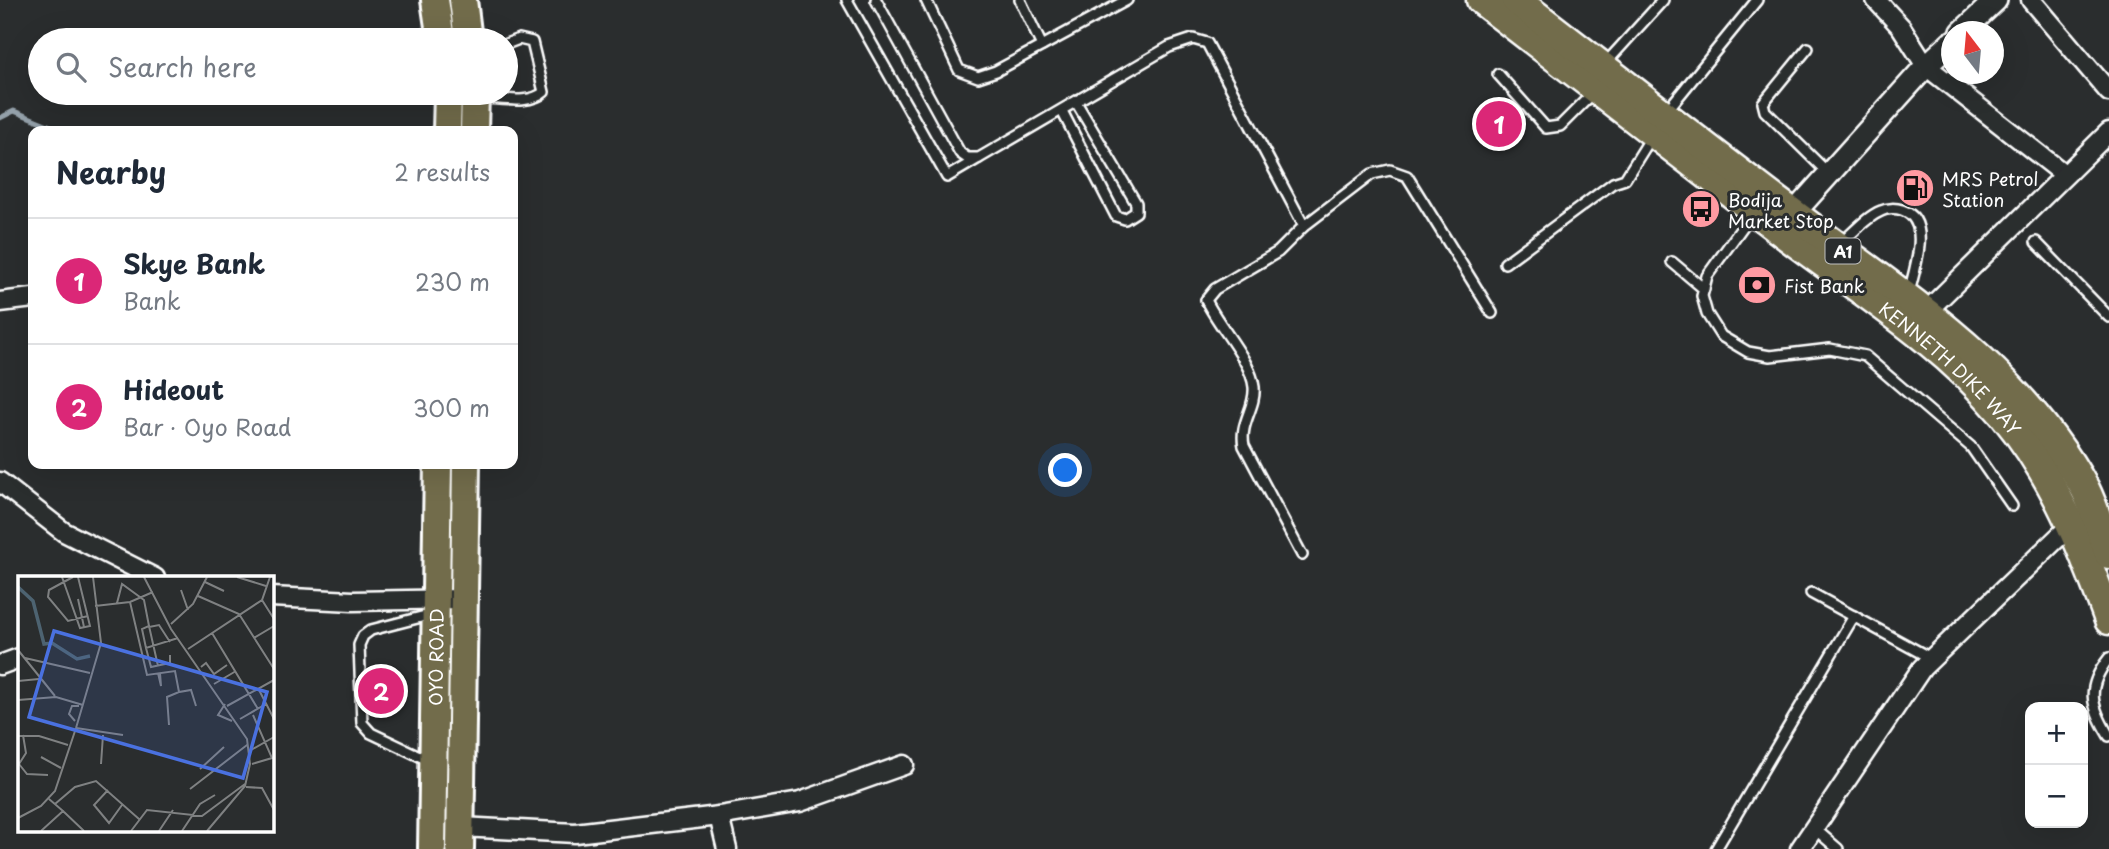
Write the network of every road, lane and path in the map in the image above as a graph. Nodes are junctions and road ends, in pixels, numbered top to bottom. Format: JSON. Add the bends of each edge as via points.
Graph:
{"nodes":[{"id":1,"x":435,"y":0,"type":"edge"},
{"id":2,"x":463,"y":0,"type":"edge"},
{"id":3,"x":847,"y":0,"type":"edge"},
{"id":4,"x":876,"y":0,"type":"edge"},
{"id":5,"x":926,"y":0,"type":"edge"},
{"id":6,"x":1020,"y":0,"type":"edge"},
{"id":7,"x":1126,"y":0,"type":"edge"},
{"id":8,"x":1481,"y":0,"type":"edge"},
{"id":9,"x":1516,"y":0,"type":"edge"},
{"id":10,"x":1662,"y":0,"type":"edge"},
{"id":11,"x":1757,"y":0,"type":"edge"},
{"id":12,"x":1875,"y":0,"type":"edge"},
{"id":13,"x":1996,"y":0,"type":"edge"},
{"id":14,"x":2031,"y":0,"type":"edge"},
{"id":15,"x":1974,"y":21,"type":"edge"},
{"id":16,"x":439,"y":28,"type":"edge"},
{"id":17,"x":466,"y":28,"type":"edge"},
{"id":18,"x":518,"y":39,"type":"edge"},
{"id":19,"x":1042,"y":46,"type":"junction"},
{"id":20,"x":1808,"y":48,"type":"dead end"},
{"id":21,"x":1941,"y":52,"type":"edge"},
{"id":22,"x":1926,"y":66,"type":"junction"},
{"id":23,"x":1498,"y":74,"type":"dead end"},
{"id":24,"x":1600,"y":78,"type":"junction"},
{"id":25,"x":2109,"y":92,"type":"edge"},
{"id":26,"x":518,"y":101,"type":"edge"},
{"id":27,"x":1076,"y":102,"type":"junction"},
{"id":28,"x":448,"y":105,"type":"edge"},
{"id":29,"x":484,"y":105,"type":"edge"},
{"id":30,"x":1062,"y":111,"type":"junction"},
{"id":31,"x":1659,"y":124,"type":"junction"},
{"id":32,"x":447,"y":126,"type":"edge"},
{"id":33,"x":476,"y":126,"type":"edge"},
{"id":34,"x":2109,"y":132,"type":"edge"},
{"id":35,"x":979,"y":158,"type":"junction"},
{"id":36,"x":1829,"y":174,"type":"junction"},
{"id":37,"x":2064,"y":174,"type":"junction"},
{"id":38,"x":1754,"y":211,"type":"junction"},
{"id":39,"x":1786,"y":222,"type":"junction"},
{"id":40,"x":1304,"y":226,"type":"junction"},
{"id":41,"x":2036,"y":242,"type":"dead end"},
{"id":42,"x":1837,"y":246,"type":"junction"},
{"id":43,"x":1672,"y":262,"type":"dead end"},
{"id":44,"x":1506,"y":263,"type":"dead end"},
{"id":45,"x":1704,"y":289,"type":"junction"},
{"id":46,"x":28,"y":299,"type":"edge"},
{"id":47,"x":0,"y":302,"type":"edge"},
{"id":48,"x":1917,"y":305,"type":"junction"},
{"id":49,"x":1492,"y":313,"type":"dead end"},
{"id":50,"x":2109,"y":317,"type":"edge"},
{"id":51,"x":438,"y":469,"type":"edge"},
{"id":52,"x":466,"y":469,"type":"edge"},
{"id":53,"x":0,"y":482,"type":"edge"},
{"id":54,"x":2012,"y":506,"type":"dead end"},
{"id":55,"x":2072,"y":524,"type":"junction"},
{"id":56,"x":2109,"y":554,"type":"edge"},
{"id":57,"x":1302,"y":555,"type":"dead end"},
{"id":58,"x":151,"y":576,"type":"edge"},
{"id":59,"x":1811,"y":593,"type":"dead end"},
{"id":60,"x":273,"y":597,"type":"edge"},
{"id":61,"x":462,"y":599,"type":"junction"},
{"id":62,"x":434,"y":606,"type":"junction"},
{"id":63,"x":1854,"y":616,"type":"junction"},
{"id":64,"x":2109,"y":620,"type":"edge"},
{"id":65,"x":18,"y":658,"type":"edge"},
{"id":66,"x":2109,"y":658,"type":"edge"},
{"id":67,"x":1932,"y":659,"type":"junction"},
{"id":68,"x":0,"y":665,"type":"edge"},
{"id":69,"x":2109,"y":736,"type":"edge"},
{"id":70,"x":432,"y":762,"type":"junction"},
{"id":71,"x":904,"y":765,"type":"dead end"},
{"id":72,"x":719,"y":816,"type":"junction"},
{"id":73,"x":1815,"y":829,"type":"junction"},
{"id":74,"x":461,"y":838,"type":"edge"},
{"id":75,"x":432,"y":849,"type":"edge"},
{"id":76,"x":727,"y":849,"type":"edge"},
{"id":77,"x":1716,"y":849,"type":"edge"},
{"id":78,"x":1800,"y":849,"type":"edge"},
{"id":79,"x":1838,"y":849,"type":"edge"}],
"edges":[{"from":1,"to":16,"type":"main road"},
{"from":2,"to":17,"type":"main road"},
{"from":3,"to":35,"type":"lane","via":[[947,177]]},
{"from":4,"to":35,"type":"lane","via":[[960,153]]},
{"from":5,"to":19,"type":"lane","via":[[959,71],[967,75],[996,71]]},
{"from":6,"to":19,"type":"lane"},
{"from":7,"to":19,"type":"lane"},
{"from":8,"to":24,"type":"highway","name":"KENNETH DIKE WAY","number":"A1"},
{"from":9,"to":24,"type":"highway","name":"KENNETH DIKE WAY","number":"A1"},
{"from":10,"to":24,"type":"lane"},
{"from":11,"to":31,"type":"lane"},
{"from":12,"to":22,"type":"street","via":[[1901,27]]},
{"from":13,"to":15,"type":"street"},
{"from":14,"to":25,"type":"street"},
{"from":18,"to":26,"type":"lane","via":[[532,43],[544,88],[541,95]]},
{"from":20,"to":36,"type":"lane","via":[[1763,103],[1765,111]]},
{"from":21,"to":22,"type":"street"},
{"from":22,"to":36,"type":"street"},
{"from":22,"to":37,"type":"street"},
{"from":23,"to":24,"type":"lane","via":[[1546,128],[1552,129],[1560,126]]},
{"from":24,"to":31,"type":"highway","name":"KENNETH DIKE WAY","number":"A1"},
{"from":27,"to":30,"type":"lane"},
{"from":27,"to":30,"type":"lane","via":[[1136,203],[1136,212],[1125,219],[1116,216]]},
{"from":27,"to":40,"type":"lane","via":[[1169,47],[1193,39],[1207,43]]},
{"from":28,"to":32,"type":"main road"},
{"from":29,"to":33,"type":"main road"},
{"from":30,"to":35,"type":"lane"},
{"from":31,"to":38,"type":"highway","name":"KENNETH DIKE WAY","number":"A1"},
{"from":31,"to":39,"type":"highway","name":"KENNETH DIKE WAY","number":"A1"},
{"from":31,"to":44,"type":"lane","via":[[1625,179],[1613,183]]},
{"from":34,"to":37,"type":"street"},
{"from":36,"to":39,"type":"street"},
{"from":37,"to":48,"type":"street"},
{"from":38,"to":39,"type":"highway","name":"KENNETH DIKE WAY","number":"A1"},
{"from":38,"to":45,"type":"lane","via":[[1707,276]]},
{"from":39,"to":42,"type":"highway","name":"KENNETH DIKE WAY","number":"A1"},
{"from":39,"to":55,"type":"highway","name":"KENNETH DIKE WAY","number":"A1","via":[[1977,385],[2027,446]]},
{"from":40,"to":49,"type":"lane","via":[[1372,174],[1390,170],[1407,176]]},
{"from":40,"to":57,"type":"lane","via":[[1278,252],[1206,297],[1254,386],[1242,427],[1244,446]]},
{"from":41,"to":50,"type":"lane"},
{"from":42,"to":48,"type":"highway","name":"KENNETH DIKE WAY","number":"A1"},
{"from":42,"to":48,"type":"lane","via":[[1882,210],[1909,212],[1920,236]]},
{"from":43,"to":45,"type":"lane"},
{"from":45,"to":54,"type":"lane","via":[[1707,314],[1721,336],[1748,352],[1770,356],[1842,351],[1865,356],[1881,367],[1971,447]]},
{"from":46,"to":47,"type":"street"},
{"from":48,"to":56,"type":"highway","name":"KENNETH DIKE WAY","number":"A1","via":[[1988,365],[2043,424],[2085,489]]},
{"from":51,"to":62,"type":"main road","name":"OYO ROAD"},
{"from":52,"to":61,"type":"main road","name":"OYO ROAD"},
{"from":53,"to":58,"type":"street","via":[[64,532]]},
{"from":55,"to":64,"type":"highway","name":"KENNETH DIKE WAY","number":"A1"},
{"from":55,"to":67,"type":"street"},
{"from":59,"to":63,"type":"lane"},
{"from":60,"to":62,"type":"street"},
{"from":61,"to":62,"type":"street"},
{"from":61,"to":74,"type":"main road","name":"OYO ROAD"},
{"from":62,"to":70,"type":"main road","name":"OYO ROAD"},
{"from":62,"to":70,"type":"lane","via":[[371,631],[359,645],[362,723],[371,733]]},
{"from":63,"to":67,"type":"lane"},
{"from":63,"to":77,"type":"lane"},
{"from":65,"to":68,"type":"street"},
{"from":66,"to":69,"type":"lane","via":[[2091,690]]},
{"from":67,"to":73,"type":"street"},
{"from":70,"to":75,"type":"main road","name":"OYO ROAD"},
{"from":71,"to":72,"type":"street","via":[[800,802]]},
{"from":72,"to":74,"type":"street","via":[[576,833]]},
{"from":72,"to":76,"type":"street"},
{"from":73,"to":78,"type":"street"},
{"from":73,"to":79,"type":"lane"}]}
